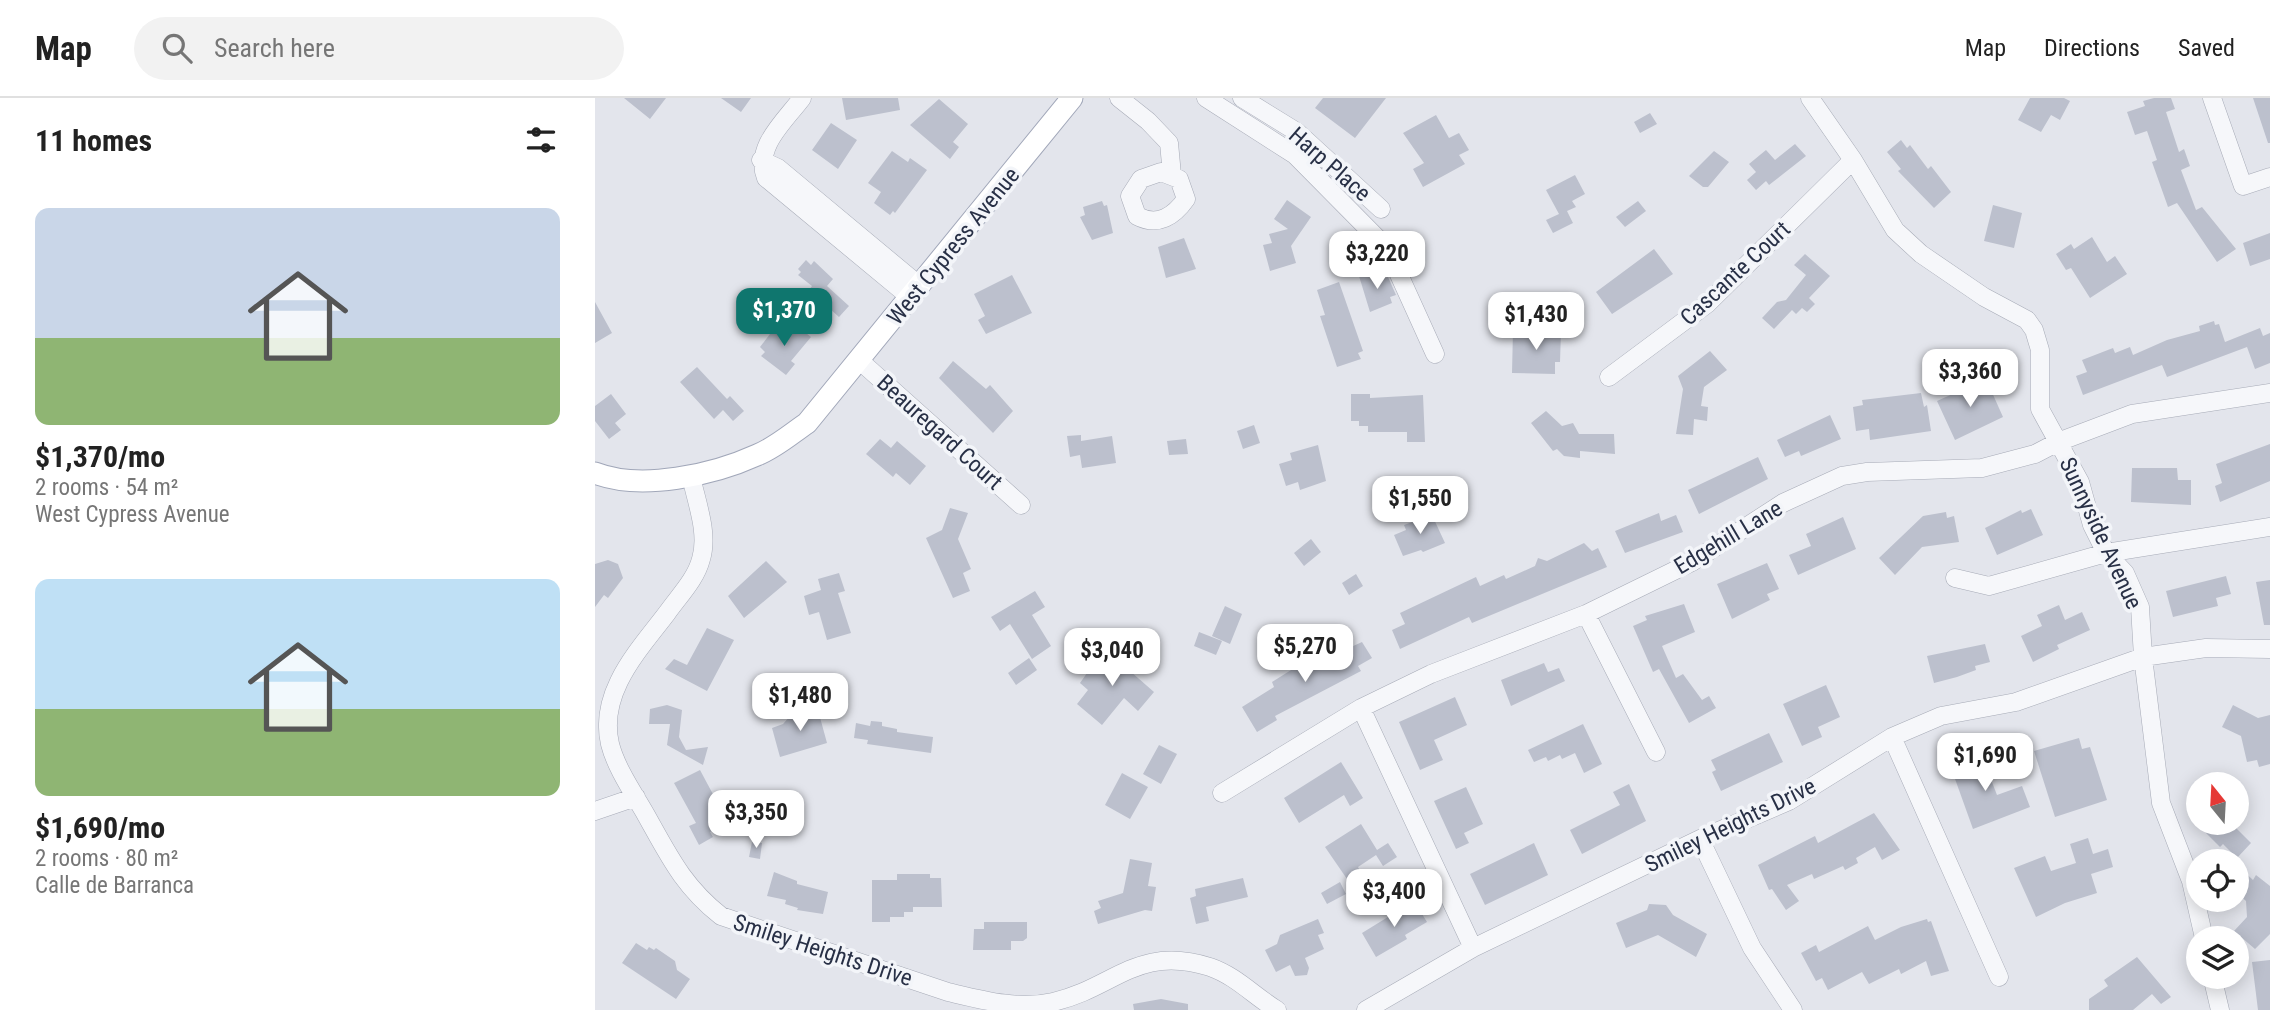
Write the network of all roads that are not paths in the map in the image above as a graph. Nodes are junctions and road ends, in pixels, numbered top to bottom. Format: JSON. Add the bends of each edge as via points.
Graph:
{"nodes":[{"id":1,"x":802,"y":98,"type":"edge"},
{"id":2,"x":1072,"y":98,"type":"edge"},
{"id":3,"x":1119,"y":98,"type":"edge"},
{"id":4,"x":1206,"y":98,"type":"edge"},
{"id":5,"x":1242,"y":98,"type":"edge"},
{"id":6,"x":1810,"y":98,"type":"edge"},
{"id":7,"x":2212,"y":98,"type":"edge"},
{"id":8,"x":1853,"y":160,"type":"junction"},
{"id":9,"x":1172,"y":175,"type":"dead end"},
{"id":10,"x":2270,"y":177,"type":"edge"},
{"id":11,"x":1381,"y":209,"type":"dead end"},
{"id":12,"x":916,"y":293,"type":"junction"},
{"id":13,"x":1435,"y":354,"type":"dead end"},
{"id":14,"x":859,"y":360,"type":"junction"},
{"id":15,"x":1609,"y":377,"type":"dead end"},
{"id":16,"x":2270,"y":394,"type":"edge"},
{"id":17,"x":2058,"y":442,"type":"junction"},
{"id":18,"x":595,"y":473,"type":"edge"},
{"id":19,"x":691,"y":476,"type":"junction"},
{"id":20,"x":1021,"y":505,"type":"dead end"},
{"id":21,"x":2270,"y":527,"type":"edge"},
{"id":22,"x":2106,"y":552,"type":"junction"},
{"id":23,"x":1955,"y":578,"type":"dead end"},
{"id":24,"x":1586,"y":614,"type":"junction"},
{"id":25,"x":2270,"y":649,"type":"edge"},
{"id":26,"x":2143,"y":657,"type":"junction"},
{"id":27,"x":1361,"y":708,"type":"junction"},
{"id":28,"x":1892,"y":737,"type":"junction"},
{"id":29,"x":1656,"y":752,"type":"dead end"},
{"id":30,"x":1222,"y":793,"type":"dead end"},
{"id":31,"x":636,"y":797,"type":"junction"},
{"id":32,"x":595,"y":811,"type":"edge"},
{"id":33,"x":1700,"y":839,"type":"junction"},
{"id":34,"x":2201,"y":926,"type":"edge"},
{"id":35,"x":1473,"y":948,"type":"junction"},
{"id":36,"x":1999,"y":977,"type":"dead end"},
{"id":37,"x":2215,"y":989,"type":"edge"},
{"id":38,"x":1277,"y":1010,"type":"edge"},
{"id":39,"x":1366,"y":1010,"type":"edge"},
{"id":40,"x":1793,"y":1010,"type":"edge"},
{"id":41,"x":2220,"y":1010,"type":"edge"}],
"edges":[{"from":1,"to":12,"type":"street","via":[[764,149],[761,160],[778,168],[832,223]]},
{"from":2,"to":12,"type":"main road","name":"West Cypress Avenue"},
{"from":3,"to":9,"type":"street","via":[[1169,143]]},
{"from":4,"to":13,"type":"street","name":"Harp Place","via":[[1295,155],[1387,248]]},
{"from":5,"to":11,"type":"street","name":"Harp Place","via":[[1297,132]]},
{"from":6,"to":8,"type":"street","name":"Sunnyside Avenue"},
{"from":7,"to":10,"type":"street","via":[[2243,186]]},
{"from":8,"to":15,"type":"street","name":"Cascante Court","via":[[1707,304]]},
{"from":8,"to":17,"type":"street","name":"Sunnyside Avenue","via":[[1895,230],[1921,254],[2027,320],[2040,350],[2040,409]]},
{"from":12,"to":14,"type":"main road","name":"West Cypress Avenue"},
{"from":14,"to":19,"type":"main road","name":"West Cypress Avenue","via":[[807,424],[758,455]]},
{"from":14,"to":20,"type":"street","name":"Beauregard Court"},
{"from":16,"to":17,"type":"street","name":"Edgehill Lane","via":[[2132,414]]},
{"from":17,"to":22,"type":"street","name":"Sunnyside Avenue","via":[[2080,482]]},
{"from":17,"to":24,"type":"street","name":"Edgehill Lane","via":[[2035,454],[1982,468],[1842,476],[1783,503],[1692,562]]},
{"from":18,"to":19,"type":"main road","name":"West Cypress Avenue","via":[[612,480],[643,482]]},
{"from":19,"to":31,"type":"street","name":"Smiley Heights Drive","via":[[704,543],[701,560],[692,579],[622,673],[612,696],[611,745]]},
{"from":21,"to":22,"type":"street"},
{"from":22,"to":23,"type":"street","via":[[1989,586]]},
{"from":22,"to":26,"type":"street","name":"Sunnyside Avenue","via":[[2125,573],[2140,607]]},
{"from":24,"to":27,"type":"street","name":"Edgehill Lane","via":[[1431,674]]},
{"from":24,"to":29,"type":"street"},
{"from":25,"to":26,"type":"street","name":"Smiley Heights Drive","via":[[2206,648]]},
{"from":26,"to":28,"type":"street","name":"Smiley Heights Drive","via":[[2015,702],[1941,716]]},
{"from":26,"to":34,"type":"street","name":"Sunnyside Avenue","via":[[2161,803],[2191,881]]},
{"from":27,"to":30,"type":"street","name":"Edgehill Lane"},
{"from":27,"to":35,"type":"street"},
{"from":28,"to":33,"type":"street","name":"Smiley Heights Drive","via":[[1789,801]]},
{"from":28,"to":36,"type":"street"},
{"from":31,"to":32,"type":"street"},
{"from":31,"to":38,"type":"street","name":"Smiley Heights Drive","via":[[695,896],[721,916],[948,992],[1020,1006],[1052,1003],[1137,966],[1167,960],[1232,976]]},
{"from":33,"to":35,"type":"street","name":"Smiley Heights Drive"},
{"from":33,"to":40,"type":"street","via":[[1752,948]]},
{"from":35,"to":39,"type":"street","name":"Smiley Heights Drive"},
{"from":37,"to":41,"type":"street"}]}
